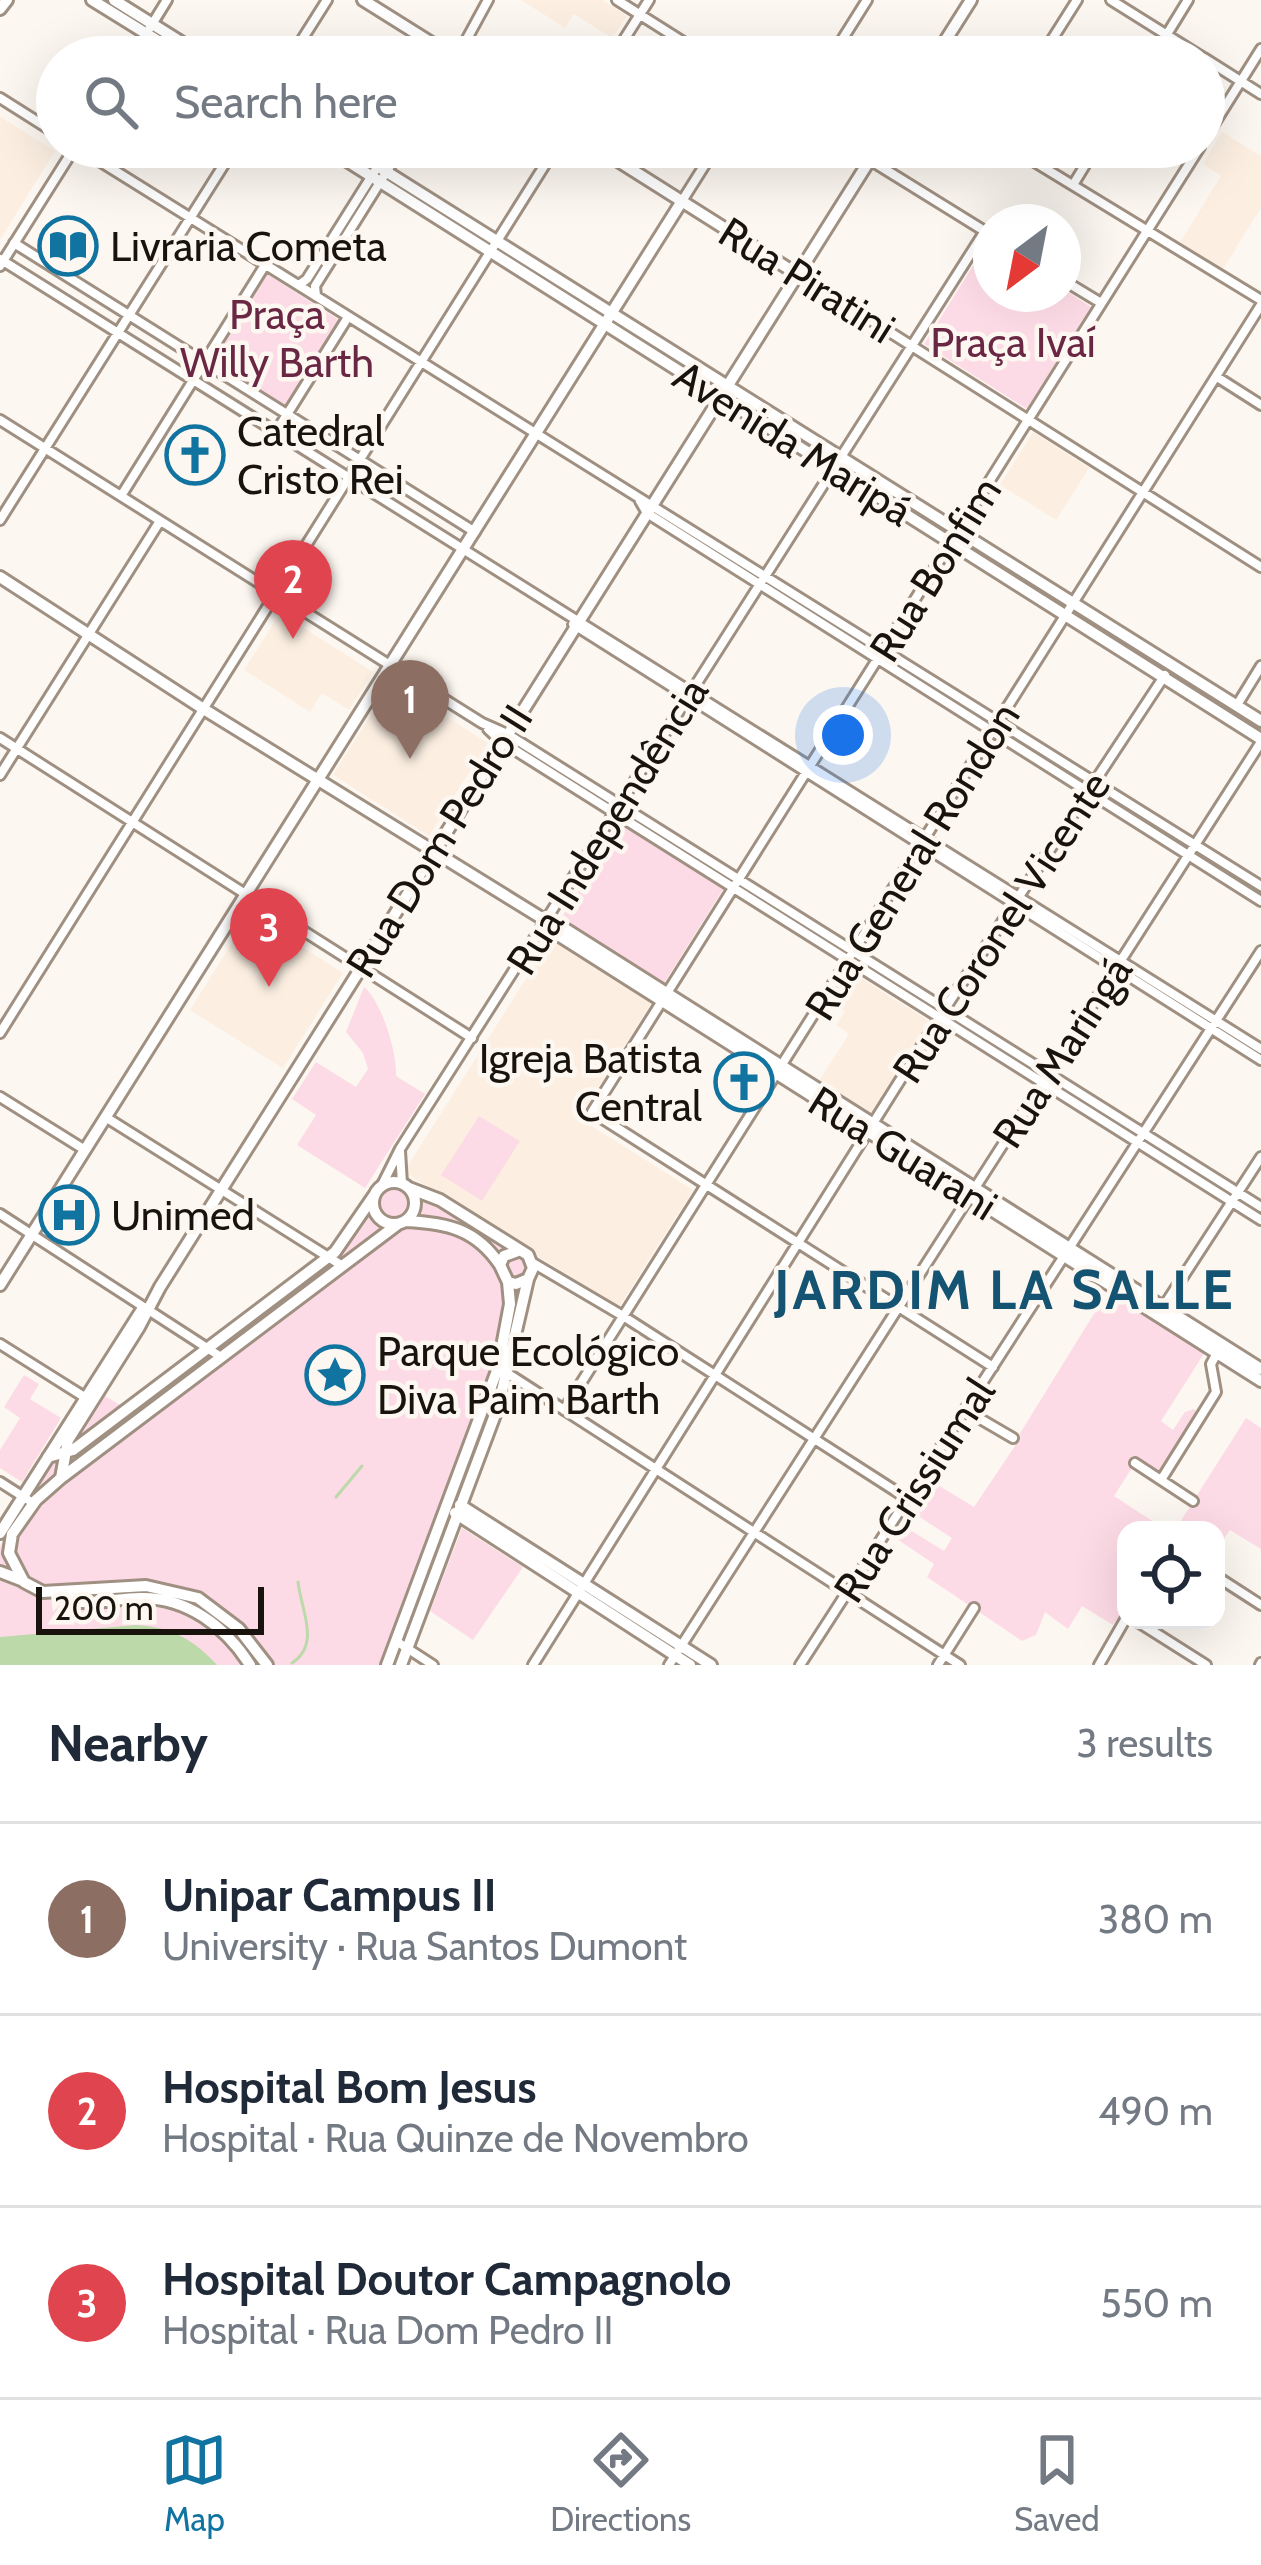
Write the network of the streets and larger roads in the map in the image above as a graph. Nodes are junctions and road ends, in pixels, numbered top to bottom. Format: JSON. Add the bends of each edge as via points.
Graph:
{"nodes":[{"id":1,"x":92,"y":0,"type":"edge"},
{"id":2,"x":114,"y":0,"type":"edge"},
{"id":3,"x":167,"y":0,"type":"edge"},
{"id":4,"x":327,"y":0,"type":"edge"},
{"id":5,"x":363,"y":0,"type":"edge"},
{"id":6,"x":488,"y":0,"type":"edge"},
{"id":7,"x":617,"y":0,"type":"edge"},
{"id":8,"x":649,"y":0,"type":"edge"},
{"id":9,"x":867,"y":0,"type":"edge"},
{"id":10,"x":971,"y":0,"type":"edge"},
{"id":11,"x":1077,"y":0,"type":"edge"},
{"id":12,"x":1111,"y":0,"type":"edge"},
{"id":13,"x":1189,"y":0,"type":"edge"},
{"id":14,"x":640,"y":14,"type":"junction"},
{"id":15,"x":149,"y":29,"type":"junction"},
{"id":16,"x":1167,"y":35,"type":"joint"},
{"id":17,"x":145,"y":36,"type":"edge"},
{"id":18,"x":158,"y":36,"type":"edge"},
{"id":19,"x":163,"y":36,"type":"edge"},
{"id":20,"x":304,"y":36,"type":"edge"},
{"id":21,"x":423,"y":36,"type":"edge"},
{"id":22,"x":466,"y":36,"type":"edge"},
{"id":23,"x":626,"y":36,"type":"edge"},
{"id":24,"x":674,"y":36,"type":"edge"},
{"id":25,"x":844,"y":36,"type":"edge"},
{"id":26,"x":948,"y":36,"type":"edge"},
{"id":27,"x":1054,"y":36,"type":"edge"},
{"id":28,"x":1261,"y":49,"type":"edge"},
{"id":29,"x":1225,"y":72,"type":"edge"},
{"id":30,"x":1241,"y":82,"type":"junction"},
{"id":31,"x":1261,"y":94,"type":"edge"},
{"id":32,"x":0,"y":98,"type":"edge"},
{"id":33,"x":1225,"y":107,"type":"edge"},
{"id":34,"x":36,"y":121,"type":"edge"},
{"id":35,"x":62,"y":168,"type":"edge"},
{"id":36,"x":110,"y":168,"type":"edge"},
{"id":37,"x":222,"y":168,"type":"edge"},
{"id":38,"x":370,"y":168,"type":"edge"},
{"id":39,"x":383,"y":168,"type":"edge"},
{"id":40,"x":543,"y":168,"type":"edge"},
{"id":41,"x":629,"y":168,"type":"edge"},
{"id":42,"x":703,"y":168,"type":"edge"},
{"id":43,"x":865,"y":168,"type":"edge"},
{"id":44,"x":883,"y":168,"type":"edge"},
{"id":45,"x":1044,"y":168,"type":"edge"},
{"id":46,"x":1083,"y":168,"type":"edge"},
{"id":47,"x":1187,"y":168,"type":"edge"},
{"id":48,"x":379,"y":174,"type":"junction"},
{"id":49,"x":1072,"y":185,"type":"junction"},
{"id":50,"x":682,"y":201,"type":"junction"},
{"id":51,"x":191,"y":218,"type":"junction"},
{"id":52,"x":973,"y":224,"type":"edge"},
{"id":53,"x":1148,"y":230,"type":"junction"},
{"id":54,"x":14,"y":243,"type":"junction"},
{"id":55,"x":494,"y":247,"type":"junction"},
{"id":56,"x":973,"y":255,"type":"edge"},
{"id":57,"x":37,"y":258,"type":"junction"},
{"id":58,"x":1,"y":262,"type":"edge"},
{"id":59,"x":265,"y":265,"type":"junction"},
{"id":60,"x":797,"y":274,"type":"junction"},
{"id":61,"x":26,"y":276,"type":"junction"},
{"id":62,"x":314,"y":278,"type":"junction"},
{"id":63,"x":298,"y":286,"type":"junction"},
{"id":64,"x":1081,"y":291,"type":"edge"},
{"id":65,"x":316,"y":297,"type":"junction"},
{"id":66,"x":1261,"y":303,"type":"edge"},
{"id":67,"x":110,"y":304,"type":"junction"},
{"id":68,"x":1102,"y":304,"type":"junction"},
{"id":69,"x":129,"y":315,"type":"junction"},
{"id":70,"x":348,"y":317,"type":"junction"},
{"id":71,"x":609,"y":320,"type":"junction"},
{"id":72,"x":100,"y":322,"type":"junction"},
{"id":73,"x":147,"y":327,"type":"junction"},
{"id":74,"x":624,"y":329,"type":"junction"},
{"id":75,"x":118,"y":333,"type":"junction"},
{"id":76,"x":136,"y":344,"type":"junction"},
{"id":77,"x":911,"y":346,"type":"junction"},
{"id":78,"x":188,"y":352,"type":"junction"},
{"id":79,"x":204,"y":362,"type":"junction"},
{"id":80,"x":420,"y":363,"type":"junction"},
{"id":81,"x":176,"y":370,"type":"junction"},
{"id":82,"x":219,"y":372,"type":"junction"},
{"id":83,"x":1216,"y":376,"type":"junction"},
{"id":84,"x":193,"y":380,"type":"junction"},
{"id":85,"x":720,"y":386,"type":"junction"},
{"id":86,"x":208,"y":389,"type":"junction"},
{"id":87,"x":272,"y":405,"type":"junction"},
{"id":88,"x":1261,"y":405,"type":"edge"},
{"id":89,"x":288,"y":415,"type":"junction"},
{"id":90,"x":0,"y":420,"type":"edge"},
{"id":91,"x":1028,"y":420,"type":"junction"},
{"id":92,"x":261,"y":423,"type":"junction"},
{"id":93,"x":300,"y":423,"type":"junction"},
{"id":94,"x":276,"y":432,"type":"junction"},
{"id":95,"x":536,"y":435,"type":"junction"},
{"id":96,"x":289,"y":440,"type":"junction"},
{"id":97,"x":45,"y":448,"type":"junction"},
{"id":98,"x":342,"y":449,"type":"junction"},
{"id":99,"x":359,"y":460,"type":"junction"},
{"id":100,"x":837,"y":462,"type":"junction"},
{"id":101,"x":330,"y":466,"type":"junction"},
{"id":102,"x":378,"y":471,"type":"junction"},
{"id":103,"x":348,"y":477,"type":"junction"},
{"id":104,"x":365,"y":488,"type":"junction"},
{"id":105,"x":1143,"y":493,"type":"junction"},
{"id":106,"x":121,"y":496,"type":"junction"},
{"id":107,"x":647,"y":506,"type":"junction"},
{"id":108,"x":0,"y":520,"type":"edge"},
{"id":109,"x":160,"y":521,"type":"junction"},
{"id":110,"x":457,"y":521,"type":"junction"},
{"id":111,"x":475,"y":532,"type":"junction"},
{"id":112,"x":955,"y":537,"type":"junction"},
{"id":113,"x":445,"y":538,"type":"junction"},
{"id":114,"x":463,"y":550,"type":"junction"},
{"id":115,"x":1261,"y":567,"type":"edge"},
{"id":116,"x":766,"y":575,"type":"junction"},
{"id":117,"x":0,"y":577,"type":"edge"},
{"id":118,"x":759,"y":585,"type":"junction"},
{"id":119,"x":275,"y":593,"type":"junction"},
{"id":120,"x":1070,"y":609,"type":"junction"},
{"id":121,"x":575,"y":622,"type":"junction"},
{"id":122,"x":88,"y":634,"type":"junction"},
{"id":123,"x":885,"y":650,"type":"junction"},
{"id":124,"x":879,"y":660,"type":"junction"},
{"id":125,"x":1172,"y":664,"type":"junction"},
{"id":126,"x":391,"y":666,"type":"junction"},
{"id":127,"x":1261,"y":666,"type":"edge"},
{"id":128,"x":1163,"y":676,"type":"junction"},
{"id":129,"x":691,"y":695,"type":"junction"},
{"id":130,"x":1237,"y":706,"type":"junction"},
{"id":131,"x":202,"y":708,"type":"junction"},
{"id":132,"x":1261,"y":721,"type":"edge"},
{"id":133,"x":1000,"y":722,"type":"junction"},
{"id":134,"x":994,"y":732,"type":"junction"},
{"id":135,"x":0,"y":738,"type":"edge"},
{"id":136,"x":505,"y":738,"type":"junction"},
{"id":137,"x":1260,"y":738,"type":"edge"},
{"id":138,"x":17,"y":748,"type":"junction"},
{"id":139,"x":809,"y":770,"type":"junction"},
{"id":140,"x":0,"y":775,"type":"edge"},
{"id":141,"x":318,"y":782,"type":"junction"},
{"id":142,"x":1094,"y":782,"type":"junction"},
{"id":143,"x":1088,"y":791,"type":"junction"},
{"id":144,"x":623,"y":804,"type":"junction"},
{"id":145,"x":616,"y":814,"type":"junction"},
{"id":146,"x":132,"y":821,"type":"junction"},
{"id":147,"x":924,"y":842,"type":"junction"},
{"id":148,"x":1195,"y":845,"type":"junction"},
{"id":149,"x":433,"y":853,"type":"junction"},
{"id":150,"x":1189,"y":855,"type":"junction"},
{"id":151,"x":741,"y":877,"type":"junction"},
{"id":152,"x":1261,"y":886,"type":"edge"},
{"id":153,"x":734,"y":889,"type":"junction"},
{"id":154,"x":247,"y":895,"type":"junction"},
{"id":155,"x":1016,"y":900,"type":"junction"},
{"id":156,"x":1261,"y":901,"type":"edge"},
{"id":157,"x":548,"y":922,"type":"junction"},
{"id":158,"x":855,"y":950,"type":"junction"},
{"id":159,"x":1261,"y":951,"type":"edge"},
{"id":160,"x":848,"y":961,"type":"junction"},
{"id":161,"x":1118,"y":965,"type":"junction"},
{"id":162,"x":360,"y":967,"type":"junction"},
{"id":163,"x":665,"y":997,"type":"junction"},
{"id":164,"x":946,"y":1007,"type":"junction"},
{"id":165,"x":940,"y":1018,"type":"junction"},
{"id":166,"x":1214,"y":1024,"type":"junction"},
{"id":167,"x":0,"y":1033,"type":"edge"},
{"id":168,"x":472,"y":1038,"type":"junction"},
{"id":169,"x":1261,"y":1049,"type":"edge"},
{"id":170,"x":1261,"y":1060,"type":"edge"},
{"id":171,"x":780,"y":1069,"type":"junction"},
{"id":172,"x":1048,"y":1073,"type":"junction"},
{"id":173,"x":1042,"y":1083,"type":"junction"},
{"id":174,"x":0,"y":1097,"type":"edge"},
{"id":175,"x":106,"y":1118,"type":"junction"},
{"id":176,"x":873,"y":1127,"type":"junction"},
{"id":177,"x":1141,"y":1138,"type":"junction"},
{"id":178,"x":400,"y":1149,"type":"junction"},
{"id":179,"x":86,"y":1150,"type":"junction"},
{"id":180,"x":1261,"y":1157,"type":"edge"},
{"id":181,"x":707,"y":1185,"type":"junction"},
{"id":182,"x":406,"y":1186,"type":"junction"},
{"id":183,"x":220,"y":1190,"type":"junction"},
{"id":184,"x":378,"y":1190,"type":"junction"},
{"id":185,"x":974,"y":1191,"type":"junction"},
{"id":186,"x":1234,"y":1197,"type":"junction"},
{"id":187,"x":1261,"y":1207,"type":"edge"},
{"id":188,"x":0,"y":1214,"type":"edge"},
{"id":189,"x":1261,"y":1220,"type":"edge"},
{"id":190,"x":402,"y":1223,"type":"junction"},
{"id":191,"x":32,"y":1234,"type":"junction"},
{"id":192,"x":799,"y":1244,"type":"junction"},
{"id":193,"x":518,"y":1251,"type":"junction"},
{"id":194,"x":1068,"y":1251,"type":"junction"},
{"id":195,"x":328,"y":1257,"type":"junction"},
{"id":196,"x":532,"y":1263,"type":"junction"},
{"id":197,"x":341,"y":1265,"type":"junction"},
{"id":198,"x":500,"y":1265,"type":"junction"},
{"id":199,"x":528,"y":1279,"type":"junction"},
{"id":200,"x":508,"y":1282,"type":"junction"},
{"id":201,"x":0,"y":1285,"type":"edge"},
{"id":202,"x":146,"y":1308,"type":"junction"},
{"id":203,"x":898,"y":1308,"type":"junction"},
{"id":204,"x":1161,"y":1311,"type":"junction"},
{"id":205,"x":623,"y":1316,"type":"junction"},
{"id":206,"x":0,"y":1344,"type":"edge"},
{"id":207,"x":209,"y":1349,"type":"junction"},
{"id":208,"x":1217,"y":1353,"type":"junction"},
{"id":209,"x":221,"y":1358,"type":"junction"},
{"id":210,"x":993,"y":1367,"type":"junction"},
{"id":211,"x":1261,"y":1369,"type":"edge"},
{"id":212,"x":503,"y":1371,"type":"junction"},
{"id":213,"x":716,"y":1375,"type":"junction"},
{"id":214,"x":1261,"y":1381,"type":"edge"},
{"id":215,"x":90,"y":1399,"type":"junction"},
{"id":216,"x":564,"y":1410,"type":"junction"},
{"id":217,"x":965,"y":1410,"type":"junction"},
{"id":218,"x":1012,"y":1438,"type":"dead end"},
{"id":219,"x":814,"y":1439,"type":"junction"},
{"id":220,"x":63,"y":1456,"type":"junction"},
{"id":221,"x":48,"y":1457,"type":"junction"},
{"id":222,"x":1135,"y":1463,"type":"dead end"},
{"id":223,"x":656,"y":1470,"type":"junction"},
{"id":224,"x":62,"y":1478,"type":"junction"},
{"id":225,"x":1161,"y":1480,"type":"junction"},
{"id":226,"x":0,"y":1482,"type":"edge"},
{"id":227,"x":908,"y":1499,"type":"junction"},
{"id":228,"x":28,"y":1500,"type":"junction"},
{"id":229,"x":1193,"y":1501,"type":"dead end"},
{"id":230,"x":454,"y":1507,"type":"junction"},
{"id":231,"x":15,"y":1527,"type":"junction"},
{"id":232,"x":0,"y":1533,"type":"edge"},
{"id":233,"x":754,"y":1533,"type":"junction"},
{"id":234,"x":0,"y":1550,"type":"edge"},
{"id":235,"x":0,"y":1572,"type":"edge"},
{"id":236,"x":24,"y":1582,"type":"junction"},
{"id":237,"x":1225,"y":1582,"type":"edge"},
{"id":238,"x":582,"y":1589,"type":"junction"},
{"id":239,"x":69,"y":1592,"type":"junction"},
{"id":240,"x":847,"y":1593,"type":"junction"},
{"id":241,"x":1261,"y":1605,"type":"edge"},
{"id":242,"x":974,"y":1608,"type":"dead end"},
{"id":243,"x":1124,"y":1629,"type":"edge"},
{"id":244,"x":1145,"y":1629,"type":"edge"},
{"id":245,"x":402,"y":1645,"type":"junction"},
{"id":246,"x":675,"y":1655,"type":"edge"},
{"id":247,"x":944,"y":1655,"type":"junction"},
{"id":248,"x":250,"y":1665,"type":"edge"},
{"id":249,"x":267,"y":1665,"type":"edge"},
{"id":250,"x":387,"y":1665,"type":"edge"},
{"id":251,"x":401,"y":1665,"type":"edge"},
{"id":252,"x":433,"y":1665,"type":"edge"},
{"id":253,"x":533,"y":1665,"type":"edge"},
{"id":254,"x":690,"y":1665,"type":"edge"},
{"id":255,"x":710,"y":1665,"type":"edge"},
{"id":256,"x":800,"y":1665,"type":"edge"},
{"id":257,"x":938,"y":1665,"type":"edge"},
{"id":258,"x":960,"y":1665,"type":"edge"},
{"id":259,"x":1099,"y":1665,"type":"edge"},
{"id":260,"x":1206,"y":1665,"type":"edge"}],
"edges":[{"from":1,"to":15,"type":"street"},
{"from":2,"to":15,"type":"street"},
{"from":3,"to":15,"type":"street"},
{"from":4,"to":20,"type":"street"},
{"from":5,"to":21,"type":"street"},
{"from":6,"to":22,"type":"street"},
{"from":7,"to":14,"type":"street"},
{"from":8,"to":14,"type":"street"},
{"from":9,"to":25,"type":"street"},
{"from":10,"to":26,"type":"street"},
{"from":11,"to":27,"type":"street"},
{"from":12,"to":16,"type":"street"},
{"from":13,"to":16,"type":"street"},
{"from":14,"to":23,"type":"street"},
{"from":14,"to":24,"type":"street"},
{"from":15,"to":17,"type":"street"},
{"from":15,"to":18,"type":"street"},
{"from":15,"to":19,"type":"street"},
{"from":28,"to":30,"type":"street","name":"Rua Bonfim"},
{"from":29,"to":30,"type":"street"},
{"from":30,"to":31,"type":"street"},
{"from":30,"to":33,"type":"street","name":"Rua Bonfim"},
{"from":32,"to":34,"type":"street"},
{"from":35,"to":54,"type":"street"},
{"from":36,"to":51,"type":"street"},
{"from":37,"to":51,"type":"street"},
{"from":38,"to":48,"type":"street","name":"Avenida Maripá"},
{"from":39,"to":48,"type":"street"},
{"from":40,"to":55,"type":"street"},
{"from":41,"to":50,"type":"street","name":"Rua Piratini"},
{"from":42,"to":50,"type":"street"},
{"from":43,"to":60,"type":"street","name":"Rua Dom Pedro II"},
{"from":44,"to":52,"type":"street"},
{"from":45,"to":49,"type":"street"},
{"from":46,"to":49,"type":"street"},
{"from":47,"to":53,"type":"street","name":"Rua Bonfim"},
{"from":48,"to":55,"type":"street","name":"Avenida Maripá"},
{"from":48,"to":62,"type":"street"},
{"from":49,"to":53,"type":"street"},
{"from":50,"to":60,"type":"street","name":"Rua Piratini"},
{"from":50,"to":71,"type":"street"},
{"from":51,"to":59,"type":"street"},
{"from":51,"to":69,"type":"street"},
{"from":53,"to":66,"type":"street"},
{"from":53,"to":68,"type":"street","name":"Rua Bonfim"},
{"from":54,"to":57,"type":"street"},
{"from":54,"to":58,"type":"street"},
{"from":55,"to":71,"type":"street","name":"Avenida Maripá"},
{"from":55,"to":80,"type":"street"},
{"from":56,"to":77,"type":"street","name":"Rua Independência"},
{"from":57,"to":61,"type":"street","via":[[26,262]]},
{"from":57,"to":67,"type":"street"},
{"from":58,"to":61,"type":"street"},
{"from":59,"to":63,"type":"street"},
{"from":59,"to":79,"type":"street"},
{"from":60,"to":77,"type":"street","name":"Rua Piratini"},
{"from":60,"to":85,"type":"street","name":"Rua Dom Pedro II"},
{"from":61,"to":72,"type":"street"},
{"from":62,"to":63,"type":"street"},
{"from":62,"to":65,"type":"street"},
{"from":63,"to":65,"type":"street"},
{"from":64,"to":68,"type":"street"},
{"from":65,"to":70,"type":"street"},
{"from":66,"to":83,"type":"street","name":"Rua General Rondon"},
{"from":67,"to":69,"type":"street"},
{"from":67,"to":72,"type":"street","via":[[112,316]]},
{"from":68,"to":91,"type":"street","name":"Rua Bonfim"},
{"from":69,"to":73,"type":"street"},
{"from":69,"to":75,"type":"street"},
{"from":70,"to":80,"type":"street"},
{"from":70,"to":89,"type":"street"},
{"from":71,"to":74,"type":"street","name":"Avenida Maripá"},
{"from":71,"to":95,"type":"street"},
{"from":72,"to":75,"type":"street"},
{"from":73,"to":76,"type":"street"},
{"from":73,"to":78,"type":"street"},
{"from":74,"to":85,"type":"street","name":"Avenida Maripá"},
{"from":74,"to":85,"type":"street","name":"Avenida Maripá","via":[[704,387]]},
{"from":75,"to":76,"type":"street"},
{"from":75,"to":97,"type":"street"},
{"from":76,"to":81,"type":"street"},
{"from":77,"to":91,"type":"street","name":"Rua Piratini"},
{"from":77,"to":100,"type":"street","name":"Rua Independência"},
{"from":78,"to":79,"type":"street"},
{"from":78,"to":81,"type":"street","via":[[186,366]]},
{"from":79,"to":82,"type":"street"},
{"from":79,"to":84,"type":"street"},
{"from":80,"to":95,"type":"street"},
{"from":80,"to":99,"type":"street"},
{"from":81,"to":84,"type":"street"},
{"from":82,"to":86,"type":"street"},
{"from":82,"to":87,"type":"street"},
{"from":83,"to":88,"type":"street"},
{"from":83,"to":105,"type":"street","name":"Rua General Rondon"},
{"from":84,"to":86,"type":"street"},
{"from":84,"to":106,"type":"street"},
{"from":85,"to":100,"type":"street","name":"Avenida Maripá"},
{"from":85,"to":107,"type":"street","name":"Rua Dom Pedro II"},
{"from":86,"to":92,"type":"street"},
{"from":87,"to":89,"type":"street"},
{"from":87,"to":92,"type":"street"},
{"from":89,"to":93,"type":"street"},
{"from":89,"to":94,"type":"street"},
{"from":90,"to":97,"type":"street"},
{"from":91,"to":105,"type":"street","name":"Rua Piratini"},
{"from":91,"to":112,"type":"street","name":"Rua Bonfim"},
{"from":92,"to":94,"type":"street"},
{"from":93,"to":96,"type":"street"},
{"from":93,"to":98,"type":"street"},
{"from":94,"to":96,"type":"street"},
{"from":95,"to":107,"type":"street"},
{"from":95,"to":111,"type":"street"},
{"from":96,"to":101,"type":"street"},
{"from":97,"to":106,"type":"street"},
{"from":97,"to":108,"type":"street"},
{"from":98,"to":99,"type":"street"},
{"from":98,"to":101,"type":"street","via":[[343,459]]},
{"from":99,"to":102,"type":"street"},
{"from":99,"to":103,"type":"street"},
{"from":100,"to":112,"type":"street","name":"Avenida Maripá"},
{"from":100,"to":116,"type":"street","name":"Rua Independência"},
{"from":101,"to":103,"type":"street"},
{"from":102,"to":104,"type":"street"},
{"from":102,"to":110,"type":"street"},
{"from":103,"to":104,"type":"street"},
{"from":103,"to":119,"type":"street"},
{"from":104,"to":113,"type":"street"},
{"from":105,"to":115,"type":"street","name":"Rua Piratini"},
{"from":105,"to":120,"type":"street","name":"Rua General Rondon"},
{"from":106,"to":109,"type":"street"},
{"from":107,"to":116,"type":"street"},
{"from":107,"to":118,"type":"street"},
{"from":107,"to":121,"type":"street","name":"Rua Dom Pedro II"},
{"from":109,"to":119,"type":"street"},
{"from":109,"to":122,"type":"street"},
{"from":110,"to":111,"type":"street"},
{"from":110,"to":113,"type":"street","via":[[457,533]]},
{"from":111,"to":114,"type":"street"},
{"from":112,"to":120,"type":"street","name":"Avenida Maripá"},
{"from":112,"to":123,"type":"street","name":"Rua Bonfim"},
{"from":113,"to":114,"type":"street"},
{"from":114,"to":121,"type":"street"},
{"from":114,"to":126,"type":"street"},
{"from":116,"to":118,"type":"street","name":"Rua Independência"},
{"from":116,"to":123,"type":"street"},
{"from":117,"to":122,"type":"street","name":"Rua Guarani"},
{"from":118,"to":124,"type":"street"},
{"from":118,"to":129,"type":"street","name":"Rua Independência"},
{"from":119,"to":126,"type":"street"},
{"from":119,"to":131,"type":"street"},
{"from":120,"to":125,"type":"street","name":"Avenida Maripá"},
{"from":120,"to":128,"type":"street","name":"Avenida Maripá"},
{"from":120,"to":133,"type":"street","name":"Rua General Rondon"},
{"from":121,"to":129,"type":"street"},
{"from":121,"to":136,"type":"street","name":"Rua Dom Pedro II"},
{"from":122,"to":131,"type":"street","name":"Rua Guarani"},
{"from":122,"to":138,"type":"street"},
{"from":123,"to":124,"type":"street","name":"Rua Bonfim"},
{"from":123,"to":133,"type":"street"},
{"from":124,"to":134,"type":"street"},
{"from":124,"to":139,"type":"street","name":"Rua Bonfim"},
{"from":125,"to":128,"type":"street"},
{"from":125,"to":130,"type":"street","name":"Avenida Maripá"},
{"from":126,"to":136,"type":"street"},
{"from":126,"to":141,"type":"street"},
{"from":127,"to":130,"type":"street"},
{"from":128,"to":137,"type":"street","name":"Avenida Maripá"},
{"from":128,"to":142,"type":"street","name":"Rua Coronel Vicente"},
{"from":129,"to":139,"type":"street"},
{"from":129,"to":144,"type":"street","name":"Rua Independência"},
{"from":130,"to":132,"type":"street","name":"Avenida Maripá"},
{"from":131,"to":141,"type":"street","name":"Rua Guarani"},
{"from":131,"to":146,"type":"street"},
{"from":133,"to":134,"type":"street","name":"Rua General Rondon"},
{"from":133,"to":142,"type":"street"},
{"from":134,"to":143,"type":"street"},
{"from":134,"to":147,"type":"street","name":"Rua General Rondon"},
{"from":135,"to":138,"type":"street"},
{"from":136,"to":144,"type":"street"},
{"from":136,"to":145,"type":"street"},
{"from":136,"to":149,"type":"street","name":"Rua Dom Pedro II"},
{"from":137,"to":148,"type":"street","name":"Rua Maringá"},
{"from":138,"to":140,"type":"street"},
{"from":138,"to":146,"type":"street"},
{"from":139,"to":147,"type":"street"},
{"from":139,"to":151,"type":"street","name":"Rua Bonfim"},
{"from":141,"to":149,"type":"street","name":"Rua Guarani"},
{"from":141,"to":154,"type":"street"},
{"from":142,"to":143,"type":"street","name":"Rua Coronel Vicente"},
{"from":142,"to":148,"type":"street"},
{"from":143,"to":150,"type":"street"},
{"from":143,"to":155,"type":"street","name":"Rua Coronel Vicente"},
{"from":144,"to":145,"type":"street","name":"Rua Independência"},
{"from":144,"to":151,"type":"street"},
{"from":145,"to":153,"type":"street"},
{"from":145,"to":157,"type":"street","name":"Rua Independência"},
{"from":146,"to":154,"type":"street"},
{"from":146,"to":167,"type":"street"},
{"from":147,"to":155,"type":"street"},
{"from":147,"to":158,"type":"street","name":"Rua General Rondon"},
{"from":148,"to":150,"type":"street","name":"Rua Maringá"},
{"from":148,"to":152,"type":"street"},
{"from":149,"to":157,"type":"street","name":"Rua Guarani"},
{"from":149,"to":162,"type":"street","name":"Rua Dom Pedro II"},
{"from":150,"to":156,"type":"street"},
{"from":150,"to":161,"type":"street","name":"Rua Maringá"},
{"from":151,"to":153,"type":"street","name":"Rua Bonfim"},
{"from":151,"to":158,"type":"street"},
{"from":153,"to":160,"type":"street"},
{"from":153,"to":163,"type":"street","name":"Rua Bonfim"},
{"from":154,"to":162,"type":"street"},
{"from":154,"to":175,"type":"street"},
{"from":155,"to":161,"type":"street"},
{"from":155,"to":164,"type":"street","name":"Rua Coronel Vicente"},
{"from":157,"to":163,"type":"street","name":"Rua Guarani"},
{"from":157,"to":168,"type":"street","name":"Rua Independência"},
{"from":158,"to":160,"type":"street","name":"Rua General Rondon"},
{"from":158,"to":164,"type":"street"},
{"from":159,"to":166,"type":"street","name":"Rua Crissiumal"},
{"from":160,"to":165,"type":"street"},
{"from":160,"to":171,"type":"street","name":"Rua General Rondon"},
{"from":161,"to":166,"type":"street"},
{"from":161,"to":172,"type":"street","name":"Rua Maringá"},
{"from":162,"to":168,"type":"street"},
{"from":162,"to":183,"type":"street","name":"Rua Dom Pedro II"},
{"from":163,"to":171,"type":"street","name":"Rua Guarani"},
{"from":163,"to":181,"type":"street","name":"Rua Bonfim","via":[[592,1112]]},
{"from":164,"to":165,"type":"street","name":"Rua Coronel Vicente"},
{"from":164,"to":172,"type":"street"},
{"from":165,"to":173,"type":"street"},
{"from":165,"to":176,"type":"street","name":"Rua Coronel Vicente"},
{"from":166,"to":169,"type":"street"},
{"from":166,"to":170,"type":"street"},
{"from":166,"to":177,"type":"street","name":"Rua Crissiumal"},
{"from":168,"to":178,"type":"street","name":"Rua Independência"},
{"from":171,"to":176,"type":"street","name":"Rua Guarani"},
{"from":171,"to":181,"type":"street","name":"Rua General Rondon"},
{"from":172,"to":173,"type":"street","name":"Rua Maringá"},
{"from":172,"to":177,"type":"street"},
{"from":173,"to":177,"type":"street"},
{"from":173,"to":185,"type":"street","name":"Rua Maringá"},
{"from":174,"to":179,"type":"street"},
{"from":175,"to":179,"type":"street"},
{"from":175,"to":183,"type":"street"},
{"from":176,"to":185,"type":"street","name":"Rua Guarani"},
{"from":176,"to":192,"type":"street","name":"Rua Coronel Vicente"},
{"from":177,"to":186,"type":"street"},
{"from":177,"to":194,"type":"street","name":"Rua Crissiumal"},
{"from":178,"to":182,"type":"street"},
{"from":178,"to":184,"type":"street","name":"Rua Independência"},
{"from":179,"to":191,"type":"street"},
{"from":180,"to":186,"type":"street"},
{"from":181,"to":192,"type":"street"},
{"from":181,"to":205,"type":"street","name":"Rua General Rondon"},
{"from":182,"to":184,"type":"street"},
{"from":182,"to":190,"type":"street","via":[[416,1204]]},
{"from":182,"to":193,"type":"street"},
{"from":183,"to":195,"type":"street"},
{"from":183,"to":202,"type":"street","name":"Rua Dom Pedro II"},
{"from":184,"to":190,"type":"street","via":[[375,1214]]},
{"from":184,"to":195,"type":"street"},
{"from":185,"to":194,"type":"street","name":"Rua Guarani"},
{"from":185,"to":203,"type":"street","name":"Rua Maringá"},
{"from":186,"to":187,"type":"street"},
{"from":186,"to":189,"type":"street"},
{"from":186,"to":204,"type":"street"},
{"from":188,"to":191,"type":"street"},
{"from":190,"to":197,"type":"street"},
{"from":190,"to":198,"type":"street","via":[[462,1230]]},
{"from":191,"to":201,"type":"street"},
{"from":191,"to":202,"type":"street"},
{"from":192,"to":203,"type":"street"},
{"from":192,"to":213,"type":"street","name":"Rua Coronel Vicente"},
{"from":193,"to":196,"type":"street"},
{"from":193,"to":198,"type":"street"},
{"from":194,"to":204,"type":"street","name":"Rua Guarani"},
{"from":194,"to":210,"type":"street","name":"Rua Crissiumal"},
{"from":195,"to":197,"type":"street"},
{"from":195,"to":207,"type":"street"},
{"from":196,"to":199,"type":"street"},
{"from":196,"to":205,"type":"street"},
{"from":197,"to":209,"type":"street"},
{"from":198,"to":200,"type":"street"},
{"from":199,"to":200,"type":"street"},
{"from":199,"to":212,"type":"street"},
{"from":200,"to":212,"type":"street"},
{"from":202,"to":207,"type":"street"},
{"from":202,"to":215,"type":"street","name":"Rua Dom Pedro II"},
{"from":203,"to":210,"type":"street"},
{"from":203,"to":219,"type":"street","name":"Rua Maringá"},
{"from":204,"to":208,"type":"street","name":"Rua Guarani"},
{"from":204,"to":211,"type":"street","name":"Rua Guarani"},
{"from":205,"to":213,"type":"street"},
{"from":205,"to":216,"type":"street","name":"Rua General Rondon"},
{"from":206,"to":215,"type":"street"},
{"from":207,"to":209,"type":"street"},
{"from":207,"to":220,"type":"street"},
{"from":208,"to":214,"type":"street","name":"Rua Guarani"},
{"from":208,"to":225,"type":"street","via":[[1217,1389]]},
{"from":209,"to":224,"type":"street"},
{"from":210,"to":217,"type":"street","name":"Rua Crissiumal"},
{"from":212,"to":216,"type":"street"},
{"from":212,"to":230,"type":"street"},
{"from":213,"to":219,"type":"street"},
{"from":213,"to":223,"type":"street","name":"Rua Coronel Vicente"},
{"from":215,"to":220,"type":"street","name":"Rua Dom Pedro II"},
{"from":215,"to":221,"type":"street","name":"Rua Dom Pedro II"},
{"from":216,"to":223,"type":"street"},
{"from":217,"to":218,"type":"street"},
{"from":217,"to":227,"type":"street","name":"Rua Crissiumal"},
{"from":219,"to":227,"type":"street"},
{"from":219,"to":233,"type":"street","name":"Rua Maringá"},
{"from":220,"to":221,"type":"street"},
{"from":220,"to":224,"type":"street","name":"Rua Dom Pedro II"},
{"from":221,"to":228,"type":"street","name":"Rua Dom Pedro II"},
{"from":222,"to":225,"type":"street"},
{"from":223,"to":233,"type":"street"},
{"from":223,"to":238,"type":"street","name":"Rua Coronel Vicente"},
{"from":224,"to":228,"type":"street"},
{"from":225,"to":229,"type":"street"},
{"from":226,"to":228,"type":"street"},
{"from":227,"to":240,"type":"street","name":"Rua Crissiumal"},
{"from":228,"to":231,"type":"street"},
{"from":228,"to":232,"type":"street","name":"Rua Dom Pedro II"},
{"from":230,"to":238,"type":"street"},
{"from":230,"to":245,"type":"street"},
{"from":231,"to":234,"type":"street"},
{"from":231,"to":236,"type":"street","via":[[10,1553]]},
{"from":233,"to":240,"type":"street"},
{"from":233,"to":246,"type":"street","name":"Rua Maringá"},
{"from":235,"to":236,"type":"street"},
{"from":236,"to":239,"type":"street"},
{"from":237,"to":241,"type":"street"},
{"from":238,"to":246,"type":"street"},
{"from":238,"to":253,"type":"street","name":"Rua Coronel Vicente"},
{"from":239,"to":248,"type":"street","via":[[82,1602],[179,1604],[222,1630]]},
{"from":239,"to":249,"type":"street","via":[[146,1586],[198,1598],[239,1629]]},
{"from":240,"to":247,"type":"street"},
{"from":240,"to":256,"type":"street","name":"Rua Crissiumal"},
{"from":242,"to":247,"type":"street"},
{"from":243,"to":259,"type":"street"},
{"from":244,"to":260,"type":"street"},
{"from":245,"to":250,"type":"street"},
{"from":245,"to":251,"type":"street"},
{"from":245,"to":252,"type":"street"},
{"from":246,"to":254,"type":"street"},
{"from":246,"to":255,"type":"street"},
{"from":247,"to":257,"type":"street"},
{"from":247,"to":258,"type":"street"}]}
